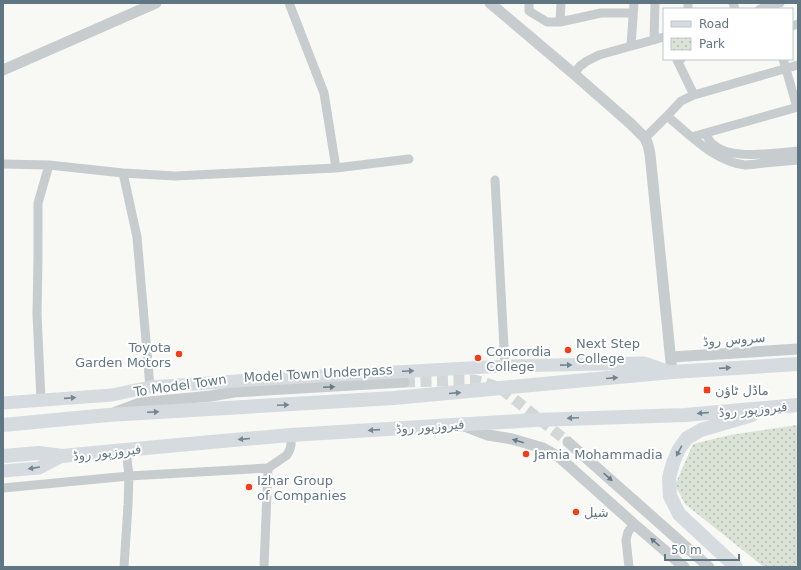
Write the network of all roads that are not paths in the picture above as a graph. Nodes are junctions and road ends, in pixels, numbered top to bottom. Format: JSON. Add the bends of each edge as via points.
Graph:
{"nodes":[{"id":1,"x":156,"y":3,"type":"edge"},
{"id":2,"x":289,"y":3,"type":"edge"},
{"id":3,"x":490,"y":3,"type":"edge"},
{"id":4,"x":529,"y":3,"type":"edge"},
{"id":5,"x":561,"y":3,"type":"edge"},
{"id":6,"x":601,"y":3,"type":"edge"},
{"id":7,"x":634,"y":3,"type":"edge"},
{"id":8,"x":655,"y":3,"type":"edge"},
{"id":9,"x":780,"y":3,"type":"edge"},
{"id":10,"x":763,"y":8,"type":"edge"},
{"id":11,"x":601,"y":13,"type":"junction"},
{"id":12,"x":633,"y":13,"type":"junction"},
{"id":13,"x":560,"y":22,"type":"junction"},
{"id":14,"x":663,"y":37,"type":"edge"},
{"id":15,"x":654,"y":40,"type":"junction"},
{"id":16,"x":631,"y":46,"type":"junction"},
{"id":17,"x":677,"y":60,"type":"edge"},
{"id":18,"x":783,"y":60,"type":"edge"},
{"id":19,"x":798,"y":65,"type":"edge"},
{"id":20,"x":786,"y":69,"type":"junction"},
{"id":21,"x":3,"y":70,"type":"edge"},
{"id":22,"x":574,"y":74,"type":"junction"},
{"id":23,"x":694,"y":95,"type":"junction"},
{"id":24,"x":797,"y":107,"type":"edge"},
{"id":25,"x":667,"y":116,"type":"junction"},
{"id":26,"x":706,"y":133,"type":"junction"},
{"id":27,"x":645,"y":138,"type":"junction"},
{"id":28,"x":694,"y":139,"type":"junction"},
{"id":29,"x":798,"y":151,"type":"edge"},
{"id":30,"x":409,"y":160,"type":"dead end"},
{"id":31,"x":798,"y":160,"type":"edge"},
{"id":32,"x":3,"y":164,"type":"edge"},
{"id":33,"x":49,"y":165,"type":"junction"},
{"id":34,"x":336,"y":168,"type":"junction"},
{"id":35,"x":123,"y":173,"type":"junction"},
{"id":36,"x":495,"y":180,"type":"dead end"},
{"id":37,"x":798,"y":349,"type":"edge"},
{"id":38,"x":671,"y":357,"type":"junction"},
{"id":39,"x":798,"y":364,"type":"edge"},
{"id":40,"x":505,"y":366,"type":"junction"},
{"id":41,"x":672,"y":372,"type":"junction"},
{"id":42,"x":404,"y":382,"type":"tunnel mouth"},
{"id":43,"x":150,"y":387,"type":"junction"},
{"id":44,"x":234,"y":392,"type":"junction"},
{"id":45,"x":112,"y":395,"type":"junction"},
{"id":46,"x":41,"y":400,"type":"junction"},
{"id":47,"x":3,"y":403,"type":"edge"},
{"id":48,"x":793,"y":405,"type":"edge"},
{"id":49,"x":108,"y":415,"type":"junction"},
{"id":50,"x":460,"y":424,"type":"junction"},
{"id":51,"x":3,"y":425,"type":"edge"},
{"id":52,"x":291,"y":435,"type":"junction"},
{"id":53,"x":568,"y":442,"type":"tunnel mouth"},
{"id":54,"x":126,"y":450,"type":"junction"},
{"id":55,"x":3,"y":456,"type":"edge"},
{"id":56,"x":62,"y":456,"type":"junction"},
{"id":57,"x":268,"y":468,"type":"junction"},
{"id":58,"x":3,"y":471,"type":"edge"},
{"id":59,"x":129,"y":476,"type":"junction"},
{"id":60,"x":3,"y":488,"type":"edge"},
{"id":61,"x":634,"y":524,"type":"junction"},
{"id":62,"x":124,"y":567,"type":"edge"},
{"id":63,"x":264,"y":567,"type":"edge"},
{"id":64,"x":629,"y":567,"type":"edge"},
{"id":65,"x":684,"y":567,"type":"edge"},
{"id":66,"x":710,"y":567,"type":"edge"},
{"id":67,"x":736,"y":567,"type":"edge"}],
"edges":[{"from":1,"to":21,"type":"street"},
{"from":2,"to":34,"type":"street","via":[[324,93]]},
{"from":3,"to":22,"type":"street"},
{"from":4,"to":13,"type":"street","via":[[529,11],[547,22]]},
{"from":5,"to":13,"type":"street"},
{"from":6,"to":11,"type":"street"},
{"from":7,"to":12,"type":"street"},
{"from":8,"to":15,"type":"street"},
{"from":9,"to":10,"type":"street"},
{"from":11,"to":12,"type":"street"},
{"from":11,"to":13,"type":"street"},
{"from":12,"to":16,"type":"street"},
{"from":14,"to":15,"type":"street"},
{"from":15,"to":16,"type":"street"},
{"from":16,"to":22,"type":"street","via":[[599,55],[580,66]]},
{"from":17,"to":23,"type":"street"},
{"from":18,"to":20,"type":"street"},
{"from":19,"to":20,"type":"street"},
{"from":20,"to":23,"type":"street"},
{"from":20,"to":24,"type":"street"},
{"from":22,"to":27,"type":"street"},
{"from":23,"to":25,"type":"street","via":[[681,101]]},
{"from":24,"to":26,"type":"street"},
{"from":25,"to":27,"type":"street"},
{"from":25,"to":28,"type":"street"},
{"from":26,"to":28,"type":"street","via":[[695,136]]},
{"from":26,"to":29,"type":"street","via":[[710,142],[727,152],[757,155]]},
{"from":27,"to":38,"type":"street","via":[[650,154]]},
{"from":28,"to":31,"type":"street","via":[[715,154],[734,163],[746,165]]},
{"from":30,"to":34,"type":"street"},
{"from":32,"to":33,"type":"street"},
{"from":33,"to":35,"type":"street"},
{"from":33,"to":46,"type":"street","via":[[38,203],[37,314]]},
{"from":34,"to":35,"type":"street","via":[[175,176]]},
{"from":35,"to":43,"type":"street","via":[[137,237]]},
{"from":36,"to":40,"type":"street"},
{"from":37,"to":38,"type":"street","name":"سروس روڈ"},
{"from":38,"to":41,"type":"street"},
{"from":41,"to":39,"type":"main road","one_way":true},
{"from":40,"to":41,"type":"main road","one_way":true,"via":[[644,363]]},
{"from":43,"to":40,"type":"main road","one_way":true},
{"from":49,"to":41,"type":"main road","one_way":true,"via":[[394,398]]},
{"from":44,"to":42,"type":"street","name":"Model Town Underpass","one_way":true},
{"from":43,"to":45,"type":"main road"},
{"from":44,"to":45,"type":"street","name":"To Model Town","via":[[211,390]]},
{"from":44,"to":49,"type":"street","name":"To Model Town","via":[[140,403]]},
{"from":46,"to":45,"type":"main road","one_way":true},
{"from":46,"to":47,"type":"main road"},
{"from":48,"to":50,"type":"main road","name":"فیروزپور روڈ","one_way":true,"via":[[685,415]]},
{"from":48,"to":67,"type":"main road","one_way":true,"via":[[701,430],[687,438],[672,464],[669,478],[670,496],[678,514]]},
{"from":49,"to":51,"type":"main road"},
{"from":50,"to":52,"type":"main road","name":"فیروزپور روڈ","one_way":true},
{"from":61,"to":50,"type":"street","one_way":true,"via":[[551,452],[512,439],[488,435]]},
{"from":52,"to":54,"type":"main road","name":"فیروزپور روڈ","one_way":true},
{"from":52,"to":57,"type":"street","via":[[287,455]]},
{"from":53,"to":66,"type":"street","one_way":true},
{"from":54,"to":56,"type":"main road","name":"فیروزپور روڈ"},
{"from":54,"to":59,"type":"street"},
{"from":55,"to":56,"type":"main road","name":"فیروزپور روڈ","via":[[39,453]]},
{"from":56,"to":58,"type":"main road","name":"فیروزپور روڈ","one_way":true,"via":[[39,468]]},
{"from":57,"to":59,"type":"street"},
{"from":57,"to":63,"type":"street"},
{"from":59,"to":60,"type":"street"},
{"from":59,"to":62,"type":"street"},
{"from":61,"to":64,"type":"street","via":[[626,540]]},
{"from":65,"to":61,"type":"street","one_way":true}]}
